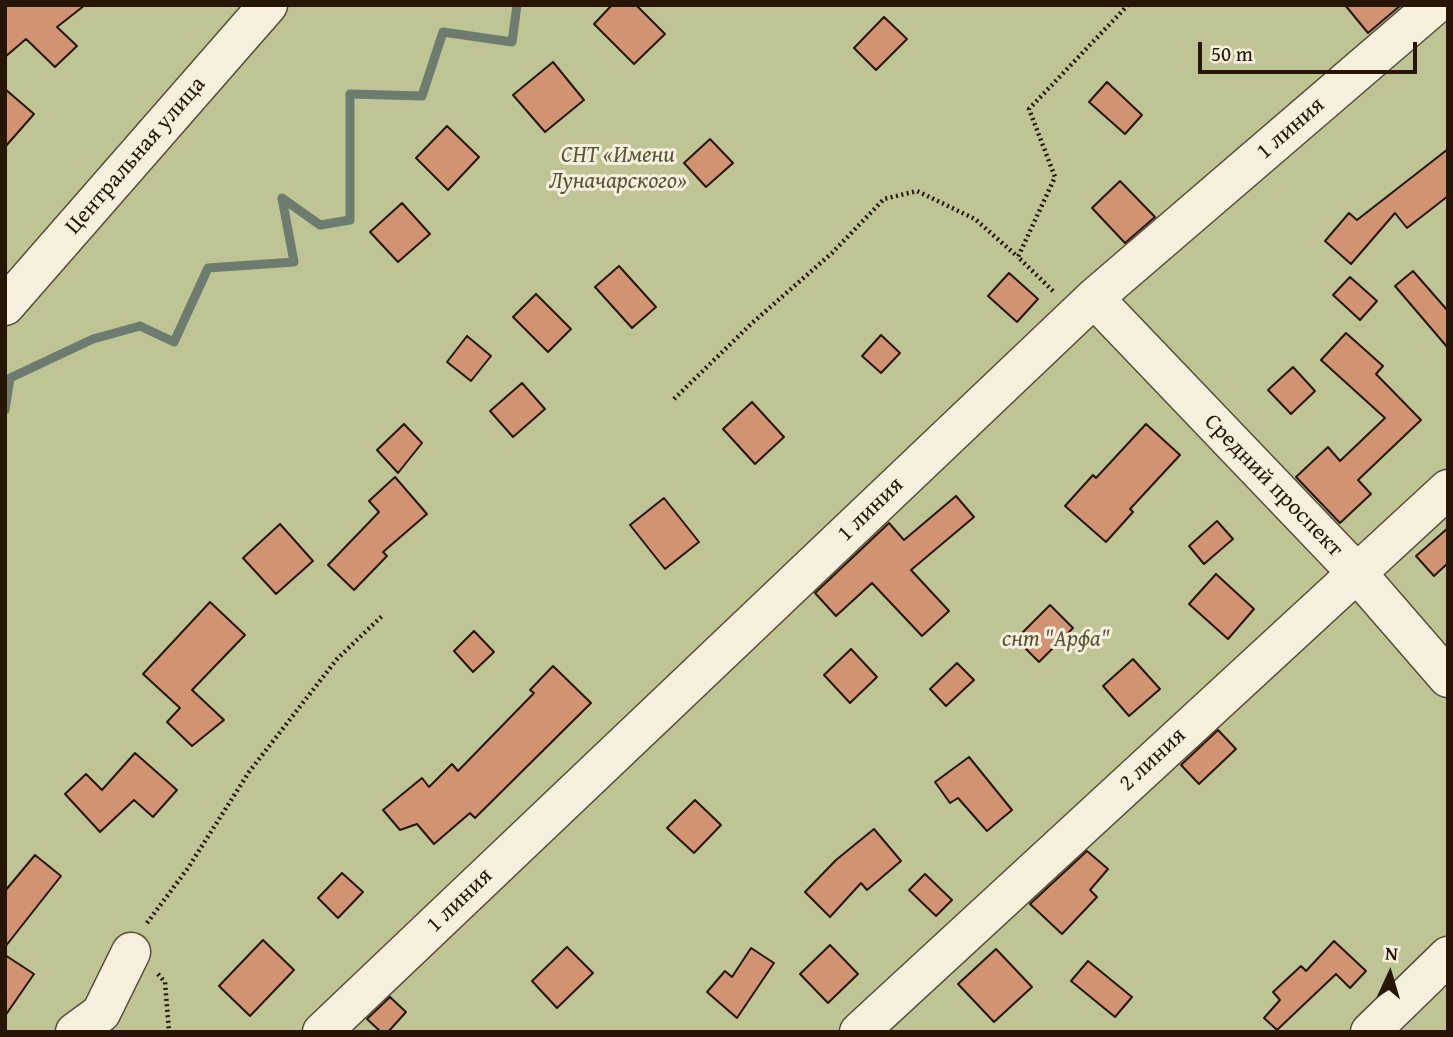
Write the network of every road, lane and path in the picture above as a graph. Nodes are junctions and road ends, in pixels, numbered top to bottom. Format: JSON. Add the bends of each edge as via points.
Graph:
{"nodes":[{"id":1,"x":268,"y":5,"type":"edge"},
{"id":2,"x":1128,"y":5,"type":"edge"},
{"id":3,"x":1435,"y":5,"type":"edge"},
{"id":4,"x":1018,"y":257,"type":"junction"},
{"id":5,"x":5,"y":306,"type":"edge"},
{"id":6,"x":1086,"y":306,"type":"junction"},
{"id":7,"x":674,"y":399,"type":"dead end"},
{"id":8,"x":1448,"y":489,"type":"edge"},
{"id":9,"x":1356,"y":572,"type":"junction"},
{"id":10,"x":382,"y":616,"type":"dead end"},
{"id":11,"x":1448,"y":678,"type":"edge"},
{"id":12,"x":131,"y":952,"type":"junction"},
{"id":13,"x":1448,"y":956,"type":"edge"},
{"id":14,"x":75,"y":1032,"type":"edge"},
{"id":15,"x":169,"y":1032,"type":"edge"},
{"id":16,"x":322,"y":1032,"type":"edge"},
{"id":17,"x":859,"y":1032,"type":"edge"},
{"id":18,"x":1370,"y":1032,"type":"edge"}],
"edges":[{"from":1,"to":5,"type":"street","name":"Центральная улица"},
{"from":2,"to":4,"type":"path","via":[[1029,109],[1055,177]]},
{"from":3,"to":6,"type":"street","name":"1 линия"},
{"from":4,"to":6,"type":"path"},
{"from":4,"to":7,"type":"path","via":[[975,219],[917,191],[884,199]]},
{"from":6,"to":9,"type":"street","name":"Средний проспект"},
{"from":6,"to":16,"type":"street","name":"1 линия"},
{"from":8,"to":9,"type":"street","name":"2 линия"},
{"from":9,"to":11,"type":"street","name":"Средний проспект"},
{"from":9,"to":17,"type":"street","name":"2 линия"},
{"from":10,"to":12,"type":"path","via":[[337,659],[249,772],[188,868],[153,912]]},
{"from":12,"to":14,"type":"street","via":[[100,1013]]},
{"from":12,"to":15,"type":"path","via":[[149,962],[165,982]]},
{"from":13,"to":18,"type":"street"}]}
